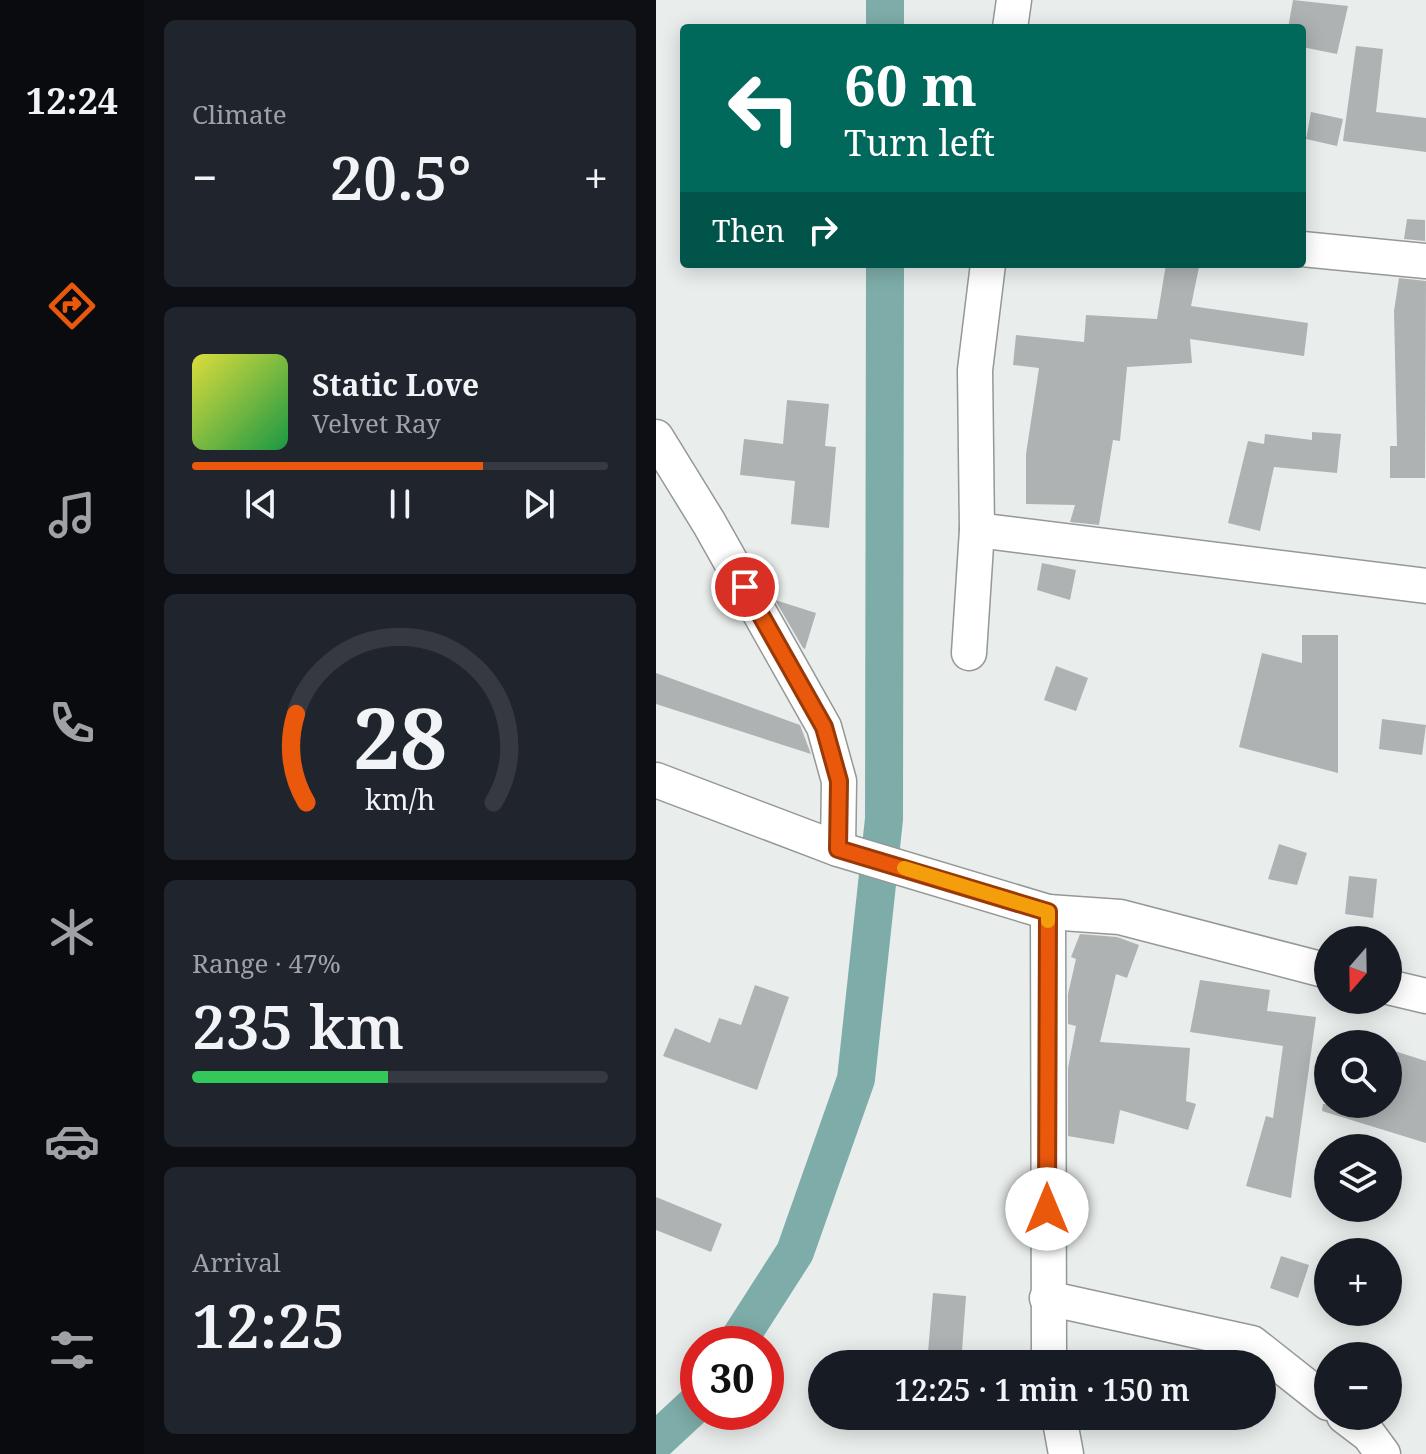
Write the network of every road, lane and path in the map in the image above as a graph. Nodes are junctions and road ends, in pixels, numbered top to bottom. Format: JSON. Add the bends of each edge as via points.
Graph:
{"nodes":[{"id":1,"x":1014,"y":0,"type":"edge"},
{"id":2,"x":1011,"y":24,"type":"edge"},
{"id":3,"x":1306,"y":249,"type":"edge"},
{"id":4,"x":1426,"y":261,"type":"edge"},
{"id":5,"x":988,"y":268,"type":"edge"},
{"id":6,"x":656,"y":437,"type":"edge"},
{"id":7,"x":977,"y":530,"type":"junction"},
{"id":8,"x":1426,"y":586,"type":"edge"},
{"id":9,"x":969,"y":653,"type":"dead end"},
{"id":10,"x":656,"y":780,"type":"edge"},
{"id":11,"x":849,"y":852,"type":"junction"},
{"id":12,"x":1048,"y":912,"type":"junction"},
{"id":13,"x":1314,"y":967,"type":"edge"},
{"id":14,"x":1402,"y":990,"type":"edge"},
{"id":15,"x":1426,"y":996,"type":"edge"},
{"id":16,"x":1047,"y":1298,"type":"junction"},
{"id":17,"x":1049,"y":1350,"type":"edge"},
{"id":18,"x":1314,"y":1392,"type":"edge"},
{"id":19,"x":1062,"y":1430,"type":"edge"},
{"id":20,"x":1362,"y":1430,"type":"edge"},
{"id":21,"x":1066,"y":1454,"type":"edge"},
{"id":22,"x":1383,"y":1454,"type":"edge"}],
"edges":[{"from":1,"to":2,"type":"street"},
{"from":3,"to":4,"type":"street"},
{"from":5,"to":7,"type":"street","via":[[975,370]]},
{"from":6,"to":11,"type":"street","via":[[824,727],[839,781]]},
{"from":7,"to":8,"type":"street"},
{"from":7,"to":9,"type":"street"},
{"from":10,"to":11,"type":"street"},
{"from":11,"to":12,"type":"street"},
{"from":12,"to":13,"type":"street","via":[[1120,917]]},
{"from":12,"to":16,"type":"street"},
{"from":14,"to":15,"type":"street"},
{"from":16,"to":17,"type":"street"},
{"from":16,"to":18,"type":"street","via":[[1252,1343]]},
{"from":19,"to":21,"type":"street"},
{"from":20,"to":22,"type":"street"}]}
